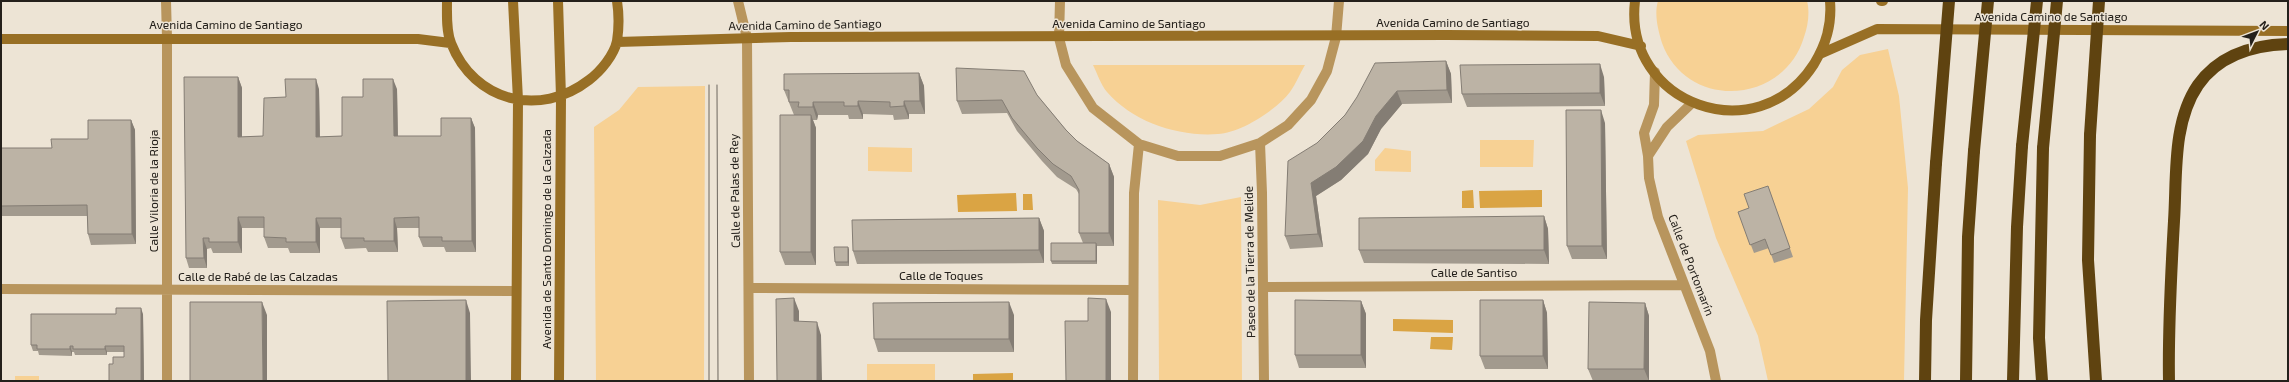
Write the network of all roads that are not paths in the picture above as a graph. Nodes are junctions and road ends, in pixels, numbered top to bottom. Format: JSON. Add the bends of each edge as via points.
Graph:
{"nodes":[{"id":1,"x":166,"y":1,"type":"edge"},
{"id":2,"x":447,"y":1,"type":"edge"},
{"id":3,"x":513,"y":1,"type":"edge"},
{"id":4,"x":558,"y":1,"type":"edge"},
{"id":5,"x":618,"y":1,"type":"edge"},
{"id":6,"x":738,"y":1,"type":"edge"},
{"id":7,"x":1060,"y":1,"type":"edge"},
{"id":8,"x":1339,"y":1,"type":"edge"},
{"id":9,"x":1636,"y":1,"type":"edge"},
{"id":10,"x":1830,"y":1,"type":"edge"},
{"id":11,"x":1949,"y":1,"type":"edge"},
{"id":12,"x":1988,"y":1,"type":"edge"},
{"id":13,"x":2037,"y":1,"type":"edge"},
{"id":14,"x":2057,"y":1,"type":"edge"},
{"id":15,"x":2098,"y":1,"type":"edge"},
{"id":16,"x":2288,"y":31,"type":"edge"},
{"id":17,"x":1336,"y":37,"type":"junction"},
{"id":18,"x":167,"y":38,"type":"junction"},
{"id":19,"x":747,"y":38,"type":"junction"},
{"id":20,"x":1059,"y":38,"type":"junction"},
{"id":21,"x":1,"y":39,"type":"edge"},
{"id":22,"x":617,"y":42,"type":"junction"},
{"id":23,"x":450,"y":43,"type":"junction"},
{"id":24,"x":2288,"y":44,"type":"edge"},
{"id":25,"x":1641,"y":46,"type":"junction"},
{"id":26,"x":1820,"y":54,"type":"junction"},
{"id":27,"x":1655,"y":72,"type":"junction"},
{"id":28,"x":561,"y":97,"type":"junction"},
{"id":29,"x":518,"y":100,"type":"junction"},
{"id":30,"x":1692,"y":103,"type":"junction"},
{"id":31,"x":1139,"y":144,"type":"junction"},
{"id":32,"x":1260,"y":144,"type":"junction"},
{"id":33,"x":1648,"y":156,"type":"junction"},
{"id":34,"x":1684,"y":285,"type":"junction"},
{"id":35,"x":1263,"y":287,"type":"junction"},
{"id":36,"x":749,"y":288,"type":"junction"},
{"id":37,"x":1,"y":289,"type":"edge"},
{"id":38,"x":166,"y":289,"type":"junction"},
{"id":39,"x":1132,"y":290,"type":"junction"},
{"id":40,"x":515,"y":291,"type":"junction"},
{"id":41,"x":167,"y":381,"type":"edge"},
{"id":42,"x":516,"y":381,"type":"edge"},
{"id":43,"x":559,"y":381,"type":"edge"},
{"id":44,"x":749,"y":381,"type":"edge"},
{"id":45,"x":1133,"y":381,"type":"edge"},
{"id":46,"x":1264,"y":381,"type":"edge"},
{"id":47,"x":1716,"y":381,"type":"edge"},
{"id":48,"x":1926,"y":381,"type":"edge"},
{"id":49,"x":1966,"y":381,"type":"edge"},
{"id":50,"x":2013,"y":381,"type":"edge"},
{"id":51,"x":2042,"y":381,"type":"edge"},
{"id":52,"x":2096,"y":381,"type":"edge"},
{"id":53,"x":2169,"y":381,"type":"edge"}],
"edges":[{"from":1,"to":18,"type":"street","name":"Calle Viloria de la Rioja"},
{"from":2,"to":23,"type":"street"},
{"from":3,"to":29,"type":"street"},
{"from":4,"to":28,"type":"street","name":"Avenida de Santo Domingo de la Calzada"},
{"from":5,"to":22,"type":"street"},
{"from":6,"to":19,"type":"street","name":"Calle de Palas de Rey"},
{"from":7,"to":20,"type":"street"},
{"from":8,"to":17,"type":"street"},
{"from":9,"to":25,"type":"street","via":[[1634,15]]},
{"from":10,"to":26,"type":"street","via":[[1830,29]]},
{"from":11,"to":48,"type":"highway","bridge":true,"via":[[1926,320]]},
{"from":12,"to":49,"type":"highway","bridge":true,"via":[[1968,237]]},
{"from":13,"to":50,"type":"highway","bridge":true,"via":[[2022,146]]},
{"from":14,"to":51,"type":"highway","bridge":true,"via":[[2043,148],[2039,338]]},
{"from":15,"to":52,"type":"highway","bridge":true,"via":[[2090,135],[2088,260]]},
{"from":16,"to":26,"type":"street","name":"Avenida Camino de Santiago","via":[[1877,29]]},
{"from":17,"to":20,"type":"street","name":"Avenida Camino de Santiago"},
{"from":17,"to":25,"type":"street","name":"Avenida Camino de Santiago","via":[[1598,36]]},
{"from":17,"to":32,"type":"street","via":[[1327,71],[1311,100],[1288,125]]},
{"from":18,"to":21,"type":"street","name":"Avenida Camino de Santiago"},
{"from":18,"to":23,"type":"street","name":"Avenida Camino de Santiago","via":[[418,38]]},
{"from":18,"to":38,"type":"street","name":"Calle Viloria de la Rioja"},
{"from":19,"to":20,"type":"street","name":"Avenida Camino de Santiago"},
{"from":19,"to":22,"type":"street","name":"Avenida Camino de Santiago"},
{"from":19,"to":36,"type":"street","name":"Calle de Palas de Rey"},
{"from":20,"to":31,"type":"street","via":[[1066,65],[1093,108]]},
{"from":22,"to":28,"type":"street","via":[[606,63],[595,75],[576,90]]},
{"from":23,"to":29,"type":"street","via":[[465,70],[489,90]]},
{"from":24,"to":53,"type":"highway","via":[[2267,45],[2222,61],[2198,84],[2189,100],[2179,139],[2168,324]]},
{"from":25,"to":27,"type":"street"},
{"from":26,"to":30,"type":"street","via":[[1804,80],[1780,99],[1752,110],[1721,111]]},
{"from":27,"to":30,"type":"street","via":[[1670,89]]},
{"from":27,"to":33,"type":"street","name":"Calle de Portomarín","via":[[1654,105],[1644,133]]},
{"from":28,"to":29,"type":"street","via":[[547,100]]},
{"from":28,"to":43,"type":"street","name":"Avenida de Santo Domingo de la Calzada"},
{"from":29,"to":40,"type":"street"},
{"from":30,"to":33,"type":"street","via":[[1667,127]]},
{"from":31,"to":32,"type":"street","via":[[1178,156],[1220,156]]},
{"from":31,"to":39,"type":"street","via":[[1134,193]]},
{"from":32,"to":35,"type":"street","name":"Paseo de la Tierra de Melide"},
{"from":33,"to":34,"type":"street","name":"Calle de Portomarín","via":[[1649,178],[1658,218]]},
{"from":34,"to":35,"type":"street","name":"Calle de Santiso"},
{"from":34,"to":47,"type":"street","name":"Calle de Portomarín","via":[[1710,352]]},
{"from":35,"to":46,"type":"street","name":"Paseo de la Tierra de Melide"},
{"from":36,"to":39,"type":"street","name":"Calle de Toques"},
{"from":36,"to":44,"type":"street","name":"Calle de Palas de Rey"},
{"from":37,"to":38,"type":"street","name":"Calle de Rabé de las Calzadas"},
{"from":38,"to":40,"type":"street","name":"Calle de Rabé de las Calzadas"},
{"from":38,"to":41,"type":"street","name":"Calle Viloria de la Rioja"},
{"from":39,"to":45,"type":"street"},
{"from":40,"to":42,"type":"street"}]}
